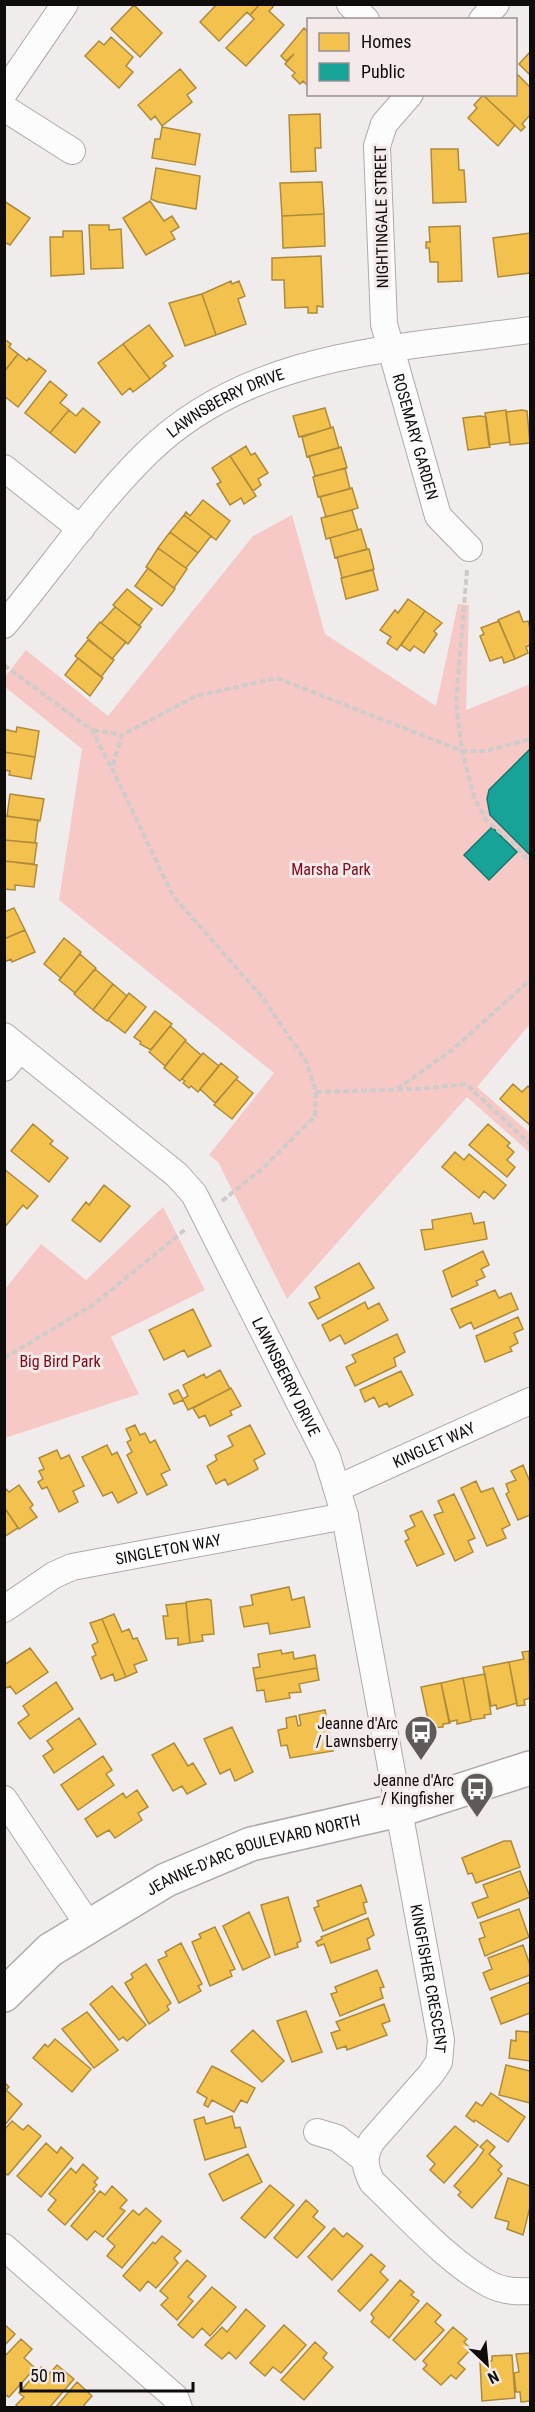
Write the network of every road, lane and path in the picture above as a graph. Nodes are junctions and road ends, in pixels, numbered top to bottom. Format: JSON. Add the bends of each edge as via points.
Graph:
{"nodes":[{"id":1,"x":65,"y":4,"type":"edge"},
{"id":2,"x":350,"y":4,"type":"edge"},
{"id":3,"x":496,"y":4,"type":"edge"},
{"id":4,"x":364,"y":18,"type":"edge"},
{"id":5,"x":484,"y":18,"type":"edge"},
{"id":6,"x":4,"y":93,"type":"edge"},
{"id":7,"x":408,"y":96,"type":"edge"},
{"id":8,"x":4,"y":108,"type":"edge"},
{"id":9,"x":72,"y":151,"type":"dead end"},
{"id":10,"x":531,"y":330,"type":"edge"},
{"id":11,"x":391,"y":349,"type":"junction"},
{"id":12,"x":4,"y":468,"type":"edge"},
{"id":13,"x":81,"y":530,"type":"junction"},
{"id":14,"x":469,"y":548,"type":"joint"},
{"id":15,"x":4,"y":625,"type":"edge"},
{"id":16,"x":4,"y":665,"type":"edge"},
{"id":17,"x":92,"y":730,"type":"junction"},
{"id":18,"x":122,"y":735,"type":"junction"},
{"id":19,"x":531,"y":739,"type":"edge"},
{"id":20,"x":462,"y":751,"type":"junction"},
{"id":21,"x":112,"y":768,"type":"junction"},
{"id":22,"x":531,"y":863,"type":"edge"},
{"id":23,"x":531,"y":981,"type":"edge"},
{"id":24,"x":10,"y":1051,"type":"edge"},
{"id":25,"x":397,"y":1090,"type":"junction"},
{"id":26,"x":316,"y":1092,"type":"junction"},
{"id":27,"x":531,"y":1144,"type":"edge"},
{"id":28,"x":218,"y":1204,"type":"dead end"},
{"id":29,"x":192,"y":1224,"type":"dead end"},
{"id":30,"x":4,"y":1358,"type":"edge"},
{"id":31,"x":531,"y":1401,"type":"edge"},
{"id":32,"x":338,"y":1488,"type":"junction"},
{"id":33,"x":345,"y":1516,"type":"junction"},
{"id":34,"x":4,"y":1609,"type":"edge"},
{"id":35,"x":531,"y":1768,"type":"edge"},
{"id":36,"x":4,"y":1799,"type":"edge"},
{"id":37,"x":399,"y":1810,"type":"junction"},
{"id":38,"x":89,"y":1926,"type":"junction"},
{"id":39,"x":4,"y":1995,"type":"edge"},
{"id":40,"x":317,"y":2132,"type":"dead end"},
{"id":41,"x":364,"y":2159,"type":"junction"},
{"id":42,"x":4,"y":2247,"type":"edge"},
{"id":43,"x":531,"y":2291,"type":"edge"},
{"id":44,"x":179,"y":2408,"type":"edge"}],
"edges":[{"from":1,"to":6,"type":"street"},
{"from":2,"to":4,"type":"street"},
{"from":3,"to":5,"type":"street"},
{"from":7,"to":11,"type":"street","name":"NIGHTINGALE STREET","via":[[384,124],[377,146],[384,324]]},
{"from":8,"to":9,"type":"street"},
{"from":10,"to":11,"type":"street","name":"LAWNSBERRY DRIVE"},
{"from":11,"to":13,"type":"street","name":"LAWNSBERRY DRIVE","via":[[304,365],[260,380],[200,411],[148,452]]},
{"from":11,"to":14,"type":"street","name":"ROSEMARY GARDEN","via":[[438,516]]},
{"from":12,"to":13,"type":"street"},
{"from":13,"to":15,"type":"street","name":"LAWNSBERRY DRIVE"},
{"from":14,"to":20,"type":"path","via":[[456,703]]},
{"from":16,"to":17,"type":"path"},
{"from":17,"to":18,"type":"path"},
{"from":17,"to":21,"type":"path"},
{"from":18,"to":20,"type":"path","via":[[196,696],[277,678]]},
{"from":18,"to":21,"type":"path"},
{"from":19,"to":20,"type":"path","via":[[486,752]]},
{"from":20,"to":22,"type":"path","via":[[474,797],[486,820]]},
{"from":21,"to":26,"type":"path","via":[[173,896],[262,998],[307,1063]]},
{"from":23,"to":25,"type":"path","via":[[452,1050]]},
{"from":24,"to":32,"type":"street","name":"LAWNSBERRY DRIVE","via":[[177,1175],[194,1194],[327,1457]]},
{"from":25,"to":26,"type":"path"},
{"from":25,"to":27,"type":"path","via":[[466,1084]]},
{"from":26,"to":28,"type":"path","via":[[315,1116],[263,1168]]},
{"from":29,"to":30,"type":"path","via":[[93,1305]]},
{"from":31,"to":32,"type":"street","name":"KINGLET WAY"},
{"from":32,"to":33,"type":"street","name":"LAWNSBERRY DRIVE"},
{"from":33,"to":34,"type":"street","name":"SINGLETON WAY","via":[[72,1567]]},
{"from":33,"to":37,"type":"street","name":"LAWNSBERRY DRIVE"},
{"from":35,"to":37,"type":"main road","name":"JEANNE-D'ARC BOULEVARD NORTH"},
{"from":36,"to":38,"type":"street"},
{"from":37,"to":38,"type":"main road","name":"JEANNE-D'ARC BOULEVARD NORTH","via":[[251,1844],[166,1880]]},
{"from":37,"to":41,"type":"street","name":"KINGFISHER CRESCENT","via":[[442,2051],[431,2074],[372,2141]]},
{"from":38,"to":39,"type":"main road","name":"JEANNE-D'ARC BOULEVARD NORTH","via":[[50,1950]]},
{"from":40,"to":41,"type":"street","via":[[337,2139]]},
{"from":41,"to":43,"type":"street","via":[[372,2182],[464,2266],[498,2288]]},
{"from":42,"to":44,"type":"street","via":[[175,2397]]}]}
